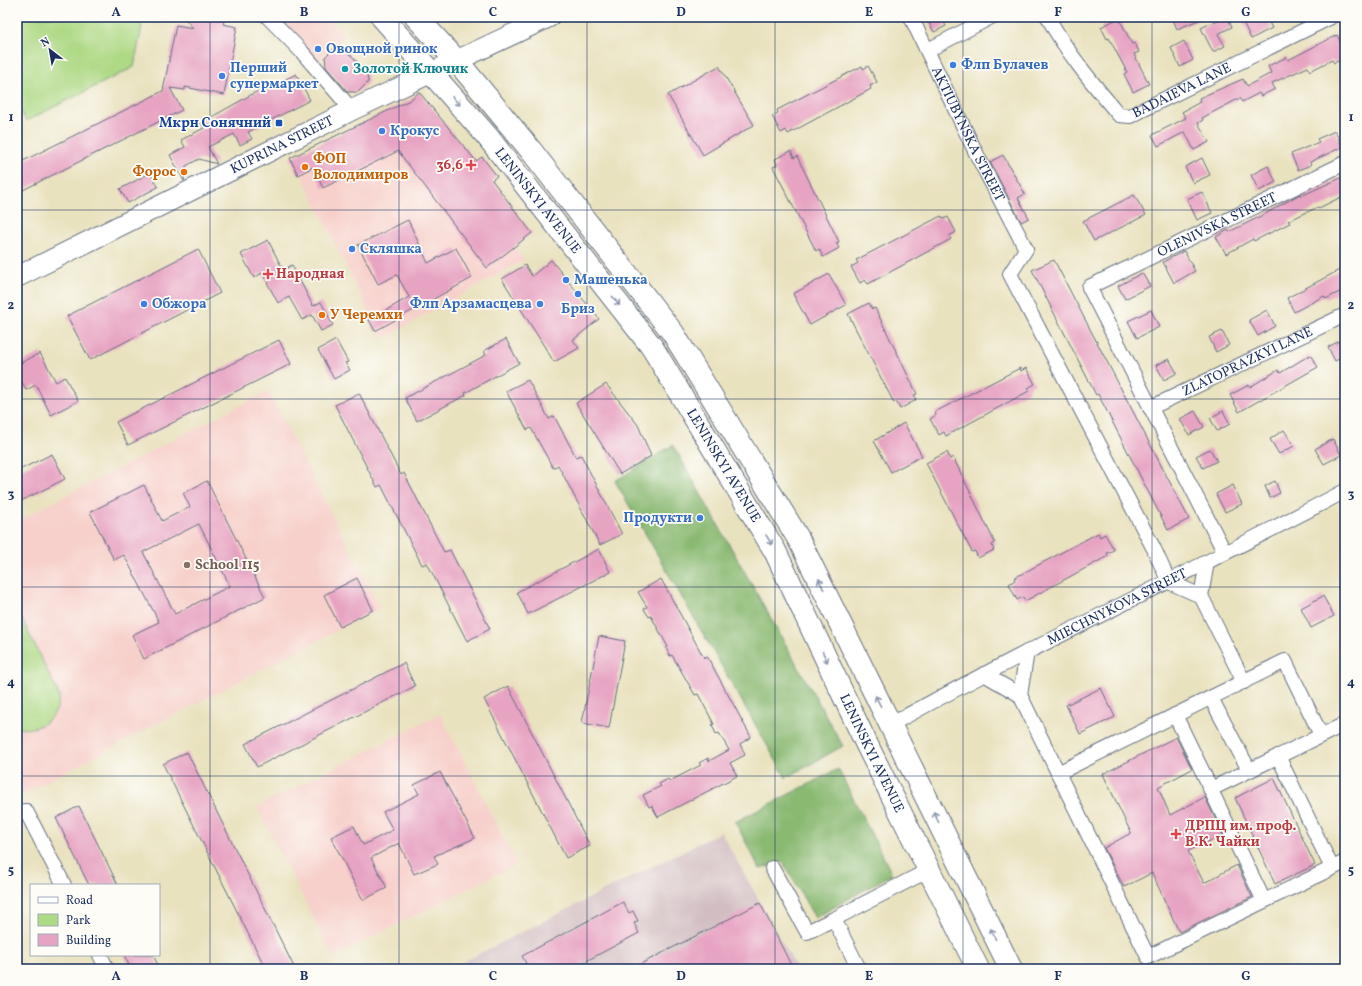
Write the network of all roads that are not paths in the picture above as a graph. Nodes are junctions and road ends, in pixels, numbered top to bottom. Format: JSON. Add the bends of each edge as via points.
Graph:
{"nodes":[{"id":1,"x":268,"y":17,"type":"edge"},
{"id":2,"x":382,"y":17,"type":"edge"},
{"id":3,"x":416,"y":17,"type":"edge"},
{"id":4,"x":549,"y":17,"type":"edge"},
{"id":5,"x":911,"y":17,"type":"edge"},
{"id":6,"x":991,"y":17,"type":"edge"},
{"id":7,"x":1048,"y":17,"type":"edge"},
{"id":8,"x":1330,"y":17,"type":"edge"},
{"id":9,"x":928,"y":50,"type":"junction"},
{"id":10,"x":457,"y":61,"type":"junction"},
{"id":11,"x":430,"y":73,"type":"junction"},
{"id":12,"x":352,"y":110,"type":"junction"},
{"id":13,"x":1345,"y":163,"type":"edge"},
{"id":14,"x":17,"y":276,"type":"edge"},
{"id":15,"x":1345,"y":316,"type":"edge"},
{"id":16,"x":1150,"y":408,"type":"junction"},
{"id":17,"x":1345,"y":490,"type":"edge"},
{"id":18,"x":1225,"y":553,"type":"junction"},
{"id":19,"x":1207,"y":562,"type":"junction"},
{"id":20,"x":1169,"y":582,"type":"junction"},
{"id":21,"x":1201,"y":596,"type":"junction"},
{"id":22,"x":1027,"y":652,"type":"junction"},
{"id":23,"x":984,"y":674,"type":"junction"},
{"id":24,"x":1244,"y":682,"type":"junction"},
{"id":25,"x":1020,"y":695,"type":"junction"},
{"id":26,"x":1211,"y":698,"type":"junction"},
{"id":27,"x":1175,"y":715,"type":"junction"},
{"id":28,"x":1345,"y":724,"type":"edge"},
{"id":29,"x":890,"y":725,"type":"junction"},
{"id":30,"x":1321,"y":735,"type":"junction"},
{"id":31,"x":1278,"y":756,"type":"junction"},
{"id":32,"x":1248,"y":770,"type":"junction"},
{"id":33,"x":1058,"y":773,"type":"junction"},
{"id":34,"x":1208,"y":784,"type":"junction"},
{"id":35,"x":17,"y":812,"type":"edge"},
{"id":36,"x":1339,"y":865,"type":"edge"},
{"id":37,"x":772,"y":868,"type":"dead end"},
{"id":38,"x":929,"y":870,"type":"junction"},
{"id":39,"x":63,"y":884,"type":"edge"},
{"id":40,"x":1264,"y":901,"type":"junction"},
{"id":41,"x":834,"y":919,"type":"junction"},
{"id":42,"x":100,"y":956,"type":"edge"},
{"id":43,"x":107,"y":969,"type":"edge"},
{"id":44,"x":859,"y":969,"type":"edge"},
{"id":45,"x":978,"y":969,"type":"edge"},
{"id":46,"x":1011,"y":969,"type":"edge"}],
"edges":[{"from":1,"to":12,"type":"street"},
{"from":2,"to":11,"type":"main road","name":"LENINSKYI AVENUE"},
{"from":3,"to":10,"type":"main road","name":"LENINSKYI AVENUE"},
{"from":4,"to":10,"type":"main road","name":"KUPRINA STREET"},
{"from":5,"to":9,"type":"street","name":"AKTIUBYNSKA STREET"},
{"from":6,"to":9,"type":"street"},
{"from":7,"to":8,"type":"street","name":"BADAIEVA LANE","via":[[1057,34],[1112,107],[1119,115],[1130,116]]},
{"from":9,"to":20,"type":"street","name":"AKTIUBYNSKA STREET","via":[[978,157],[1026,249],[1010,274]]},
{"from":10,"to":11,"type":"main road","name":"KUPRINA STREET"},
{"from":29,"to":10,"type":"main road","name":"LENINSKYI AVENUE","one_way":true,"via":[[798,538],[673,333],[529,148]]},
{"from":11,"to":12,"type":"main road","name":"KUPRINA STREET"},
{"from":11,"to":38,"type":"main road","name":"LENINSKYI AVENUE","one_way":true,"via":[[488,136],[652,347],[775,551]]},
{"from":12,"to":14,"type":"main road","name":"KUPRINA STREET"},
{"from":13,"to":16,"type":"street","name":"OLENIVSKA STREET","via":[[1089,287]]},
{"from":15,"to":16,"type":"street","name":"ZLATOPRAZKYI LANE"},
{"from":16,"to":18,"type":"street"},
{"from":17,"to":18,"type":"street","name":"MIECHNYKOVA STREET"},
{"from":18,"to":19,"type":"street","name":"MIECHNYKOVA STREET"},
{"from":19,"to":20,"type":"street","name":"MIECHNYKOVA STREET"},
{"from":19,"to":21,"type":"street"},
{"from":20,"to":21,"type":"street"},
{"from":20,"to":22,"type":"street","name":"MIECHNYKOVA STREET"},
{"from":21,"to":24,"type":"street"},
{"from":22,"to":23,"type":"street","name":"MIECHNYKOVA STREET"},
{"from":22,"to":25,"type":"street"},
{"from":23,"to":25,"type":"street"},
{"from":23,"to":29,"type":"street","name":"MIECHNYKOVA STREET"},
{"from":24,"to":26,"type":"street"},
{"from":24,"to":30,"type":"street","via":[[1285,661]]},
{"from":25,"to":33,"type":"street"},
{"from":26,"to":27,"type":"street"},
{"from":26,"to":32,"type":"street"},
{"from":27,"to":33,"type":"street"},
{"from":27,"to":34,"type":"street"},
{"from":28,"to":30,"type":"street"},
{"from":46,"to":29,"type":"main road","name":"LENINSKYI AVENUE","one_way":true},
{"from":30,"to":31,"type":"street"},
{"from":31,"to":32,"type":"street"},
{"from":31,"to":36,"type":"street"},
{"from":32,"to":34,"type":"street","via":[[1211,789]]},
{"from":33,"to":40,"type":"street","via":[[1148,957]]},
{"from":34,"to":40,"type":"street"},
{"from":35,"to":39,"type":"street","via":[[26,811]]},
{"from":36,"to":40,"type":"street"},
{"from":37,"to":41,"type":"street","via":[[808,932]]},
{"from":38,"to":41,"type":"street"},
{"from":38,"to":45,"type":"main road","name":"LENINSKYI AVENUE"},
{"from":41,"to":44,"type":"street"},
{"from":42,"to":43,"type":"street"}]}
